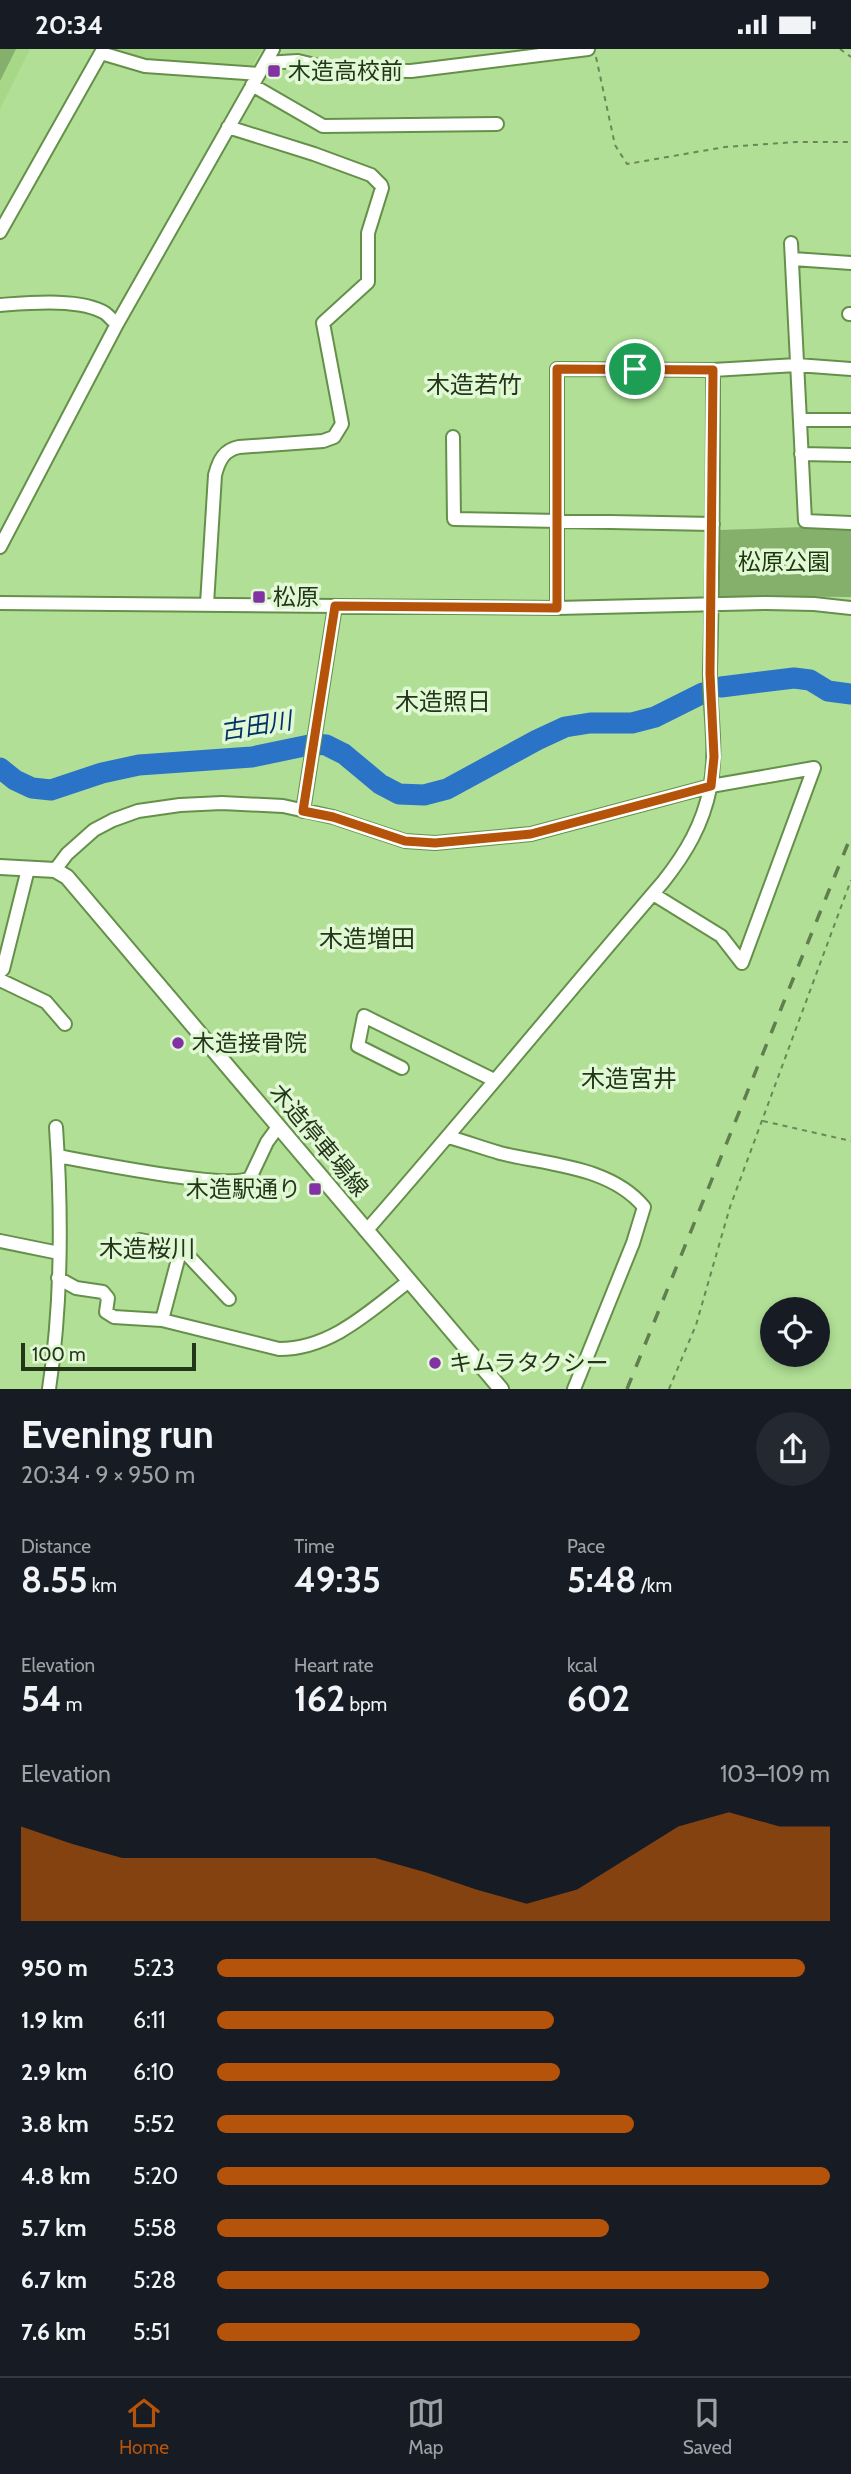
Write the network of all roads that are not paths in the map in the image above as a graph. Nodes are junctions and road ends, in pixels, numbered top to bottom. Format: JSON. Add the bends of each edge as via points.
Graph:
{"nodes":[{"id":1,"x":257,"y":49,"type":"edge"},
{"id":2,"x":588,"y":49,"type":"edge"},
{"id":3,"x":264,"y":65,"type":"edge"},
{"id":4,"x":497,"y":124,"type":"dead end"},
{"id":5,"x":228,"y":127,"type":"junction"},
{"id":6,"x":0,"y":232,"type":"edge"},
{"id":7,"x":791,"y":243,"type":"dead end"},
{"id":8,"x":793,"y":259,"type":"junction"},
{"id":9,"x":851,"y":263,"type":"edge"},
{"id":10,"x":0,"y":305,"type":"edge"},
{"id":11,"x":117,"y":324,"type":"junction"},
{"id":12,"x":797,"y":365,"type":"junction"},
{"id":13,"x":851,"y":369,"type":"edge"},
{"id":14,"x":713,"y":370,"type":"junction"},
{"id":15,"x":800,"y":420,"type":"junction"},
{"id":16,"x":851,"y":420,"type":"edge"},
{"id":17,"x":453,"y":437,"type":"dead end"},
{"id":18,"x":801,"y":454,"type":"junction"},
{"id":19,"x":851,"y":455,"type":"edge"},
{"id":20,"x":557,"y":523,"type":"junction"},
{"id":21,"x":851,"y":523,"type":"edge"},
{"id":22,"x":713,"y":524,"type":"junction"},
{"id":23,"x":0,"y":547,"type":"edge"},
{"id":24,"x":0,"y":603,"type":"edge"},
{"id":25,"x":207,"y":604,"type":"junction"},
{"id":26,"x":712,"y":605,"type":"junction"},
{"id":27,"x":335,"y":606,"type":"junction"},
{"id":28,"x":557,"y":608,"type":"junction"},
{"id":29,"x":851,"y":608,"type":"edge"},
{"id":30,"x":711,"y":786,"type":"junction"},
{"id":31,"x":303,"y":811,"type":"junction"},
{"id":32,"x":0,"y":867,"type":"edge"},
{"id":33,"x":28,"y":869,"type":"junction"},
{"id":34,"x":55,"y":870,"type":"junction"},
{"id":35,"x":653,"y":894,"type":"junction"},
{"id":36,"x":0,"y":972,"type":"edge"},
{"id":37,"x":0,"y":980,"type":"edge"},
{"id":38,"x":65,"y":1024,"type":"dead end"},
{"id":39,"x":402,"y":1068,"type":"dead end"},
{"id":40,"x":494,"y":1080,"type":"junction"},
{"id":41,"x":56,"y":1127,"type":"dead end"},
{"id":42,"x":278,"y":1128,"type":"junction"},
{"id":43,"x":449,"y":1137,"type":"junction"},
{"id":44,"x":58,"y":1156,"type":"junction"},
{"id":45,"x":366,"y":1231,"type":"junction"},
{"id":46,"x":140,"y":1240,"type":"dead end"},
{"id":47,"x":0,"y":1241,"type":"edge"},
{"id":48,"x":181,"y":1248,"type":"junction"},
{"id":49,"x":59,"y":1253,"type":"junction"},
{"id":50,"x":58,"y":1278,"type":"junction"},
{"id":51,"x":409,"y":1281,"type":"junction"},
{"id":52,"x":229,"y":1299,"type":"dead end"},
{"id":53,"x":162,"y":1320,"type":"junction"},
{"id":54,"x":49,"y":1389,"type":"edge"},
{"id":55,"x":500,"y":1389,"type":"edge"},
{"id":56,"x":574,"y":1389,"type":"edge"}],
"edges":[{"from":1,"to":3,"type":"street"},
{"from":2,"to":3,"type":"street","via":[[411,71],[336,70],[298,61]]},
{"from":3,"to":4,"type":"street","via":[[323,126]]},
{"from":3,"to":5,"type":"street"},
{"from":3,"to":6,"type":"street","via":[[145,66],[101,53]]},
{"from":5,"to":11,"type":"street"},
{"from":5,"to":25,"type":"street","via":[[371,174],[382,188],[368,233],[368,282],[323,323],[342,424],[334,437],[323,441],[239,447],[229,449],[219,461]]},
{"from":7,"to":8,"type":"street"},
{"from":8,"to":9,"type":"street"},
{"from":8,"to":12,"type":"street"},
{"from":10,"to":11,"type":"street","via":[[85,306],[103,312]]},
{"from":11,"to":23,"type":"street"},
{"from":12,"to":13,"type":"street"},
{"from":12,"to":14,"type":"street"},
{"from":12,"to":15,"type":"street"},
{"from":14,"to":20,"type":"street","via":[[557,369]]},
{"from":14,"to":22,"type":"street"},
{"from":15,"to":16,"type":"street"},
{"from":15,"to":18,"type":"street"},
{"from":17,"to":20,"type":"street","via":[[454,519]]},
{"from":18,"to":19,"type":"street"},
{"from":18,"to":21,"type":"street","via":[[805,521]]},
{"from":20,"to":22,"type":"street"},
{"from":20,"to":28,"type":"street"},
{"from":22,"to":26,"type":"street"},
{"from":24,"to":25,"type":"street"},
{"from":25,"to":27,"type":"street"},
{"from":26,"to":28,"type":"street"},
{"from":26,"to":29,"type":"street"},
{"from":26,"to":30,"type":"street"},
{"from":27,"to":28,"type":"street"},
{"from":27,"to":31,"type":"street"},
{"from":30,"to":31,"type":"street","via":[[531,834],[435,843],[405,841]]},
{"from":30,"to":35,"type":"street","via":[[703,818],[685,854]]},
{"from":30,"to":35,"type":"street","via":[[814,768],[742,963],[721,936]]},
{"from":31,"to":34,"type":"street","via":[[222,803],[138,811],[94,830]]},
{"from":32,"to":33,"type":"main road"},
{"from":33,"to":34,"type":"main road"},
{"from":33,"to":36,"type":"street"},
{"from":34,"to":42,"type":"main road","name":"木造停車場線","via":[[67,877]]},
{"from":35,"to":40,"type":"street"},
{"from":37,"to":38,"type":"street","via":[[46,1002]]},
{"from":39,"to":40,"type":"street","via":[[358,1046],[364,1016]]},
{"from":40,"to":43,"type":"street"},
{"from":41,"to":44,"type":"street"},
{"from":42,"to":44,"type":"street","via":[[250,1178],[231,1182]]},
{"from":42,"to":45,"type":"main road","name":"木造停車場線"},
{"from":43,"to":45,"type":"street"},
{"from":43,"to":56,"type":"street","via":[[577,1168],[608,1181],[644,1207]]},
{"from":44,"to":49,"type":"street"},
{"from":45,"to":51,"type":"main road","name":"木造停車場線"},
{"from":46,"to":48,"type":"street"},
{"from":47,"to":49,"type":"street"},
{"from":48,"to":52,"type":"street"},
{"from":48,"to":53,"type":"street"},
{"from":49,"to":50,"type":"street"},
{"from":50,"to":53,"type":"street","via":[[103,1292],[108,1298],[106,1312],[114,1317]]},
{"from":50,"to":54,"type":"street"},
{"from":51,"to":53,"type":"street","via":[[326,1340],[298,1349],[279,1349]]},
{"from":51,"to":55,"type":"main road","name":"木造停車場線"}]}
